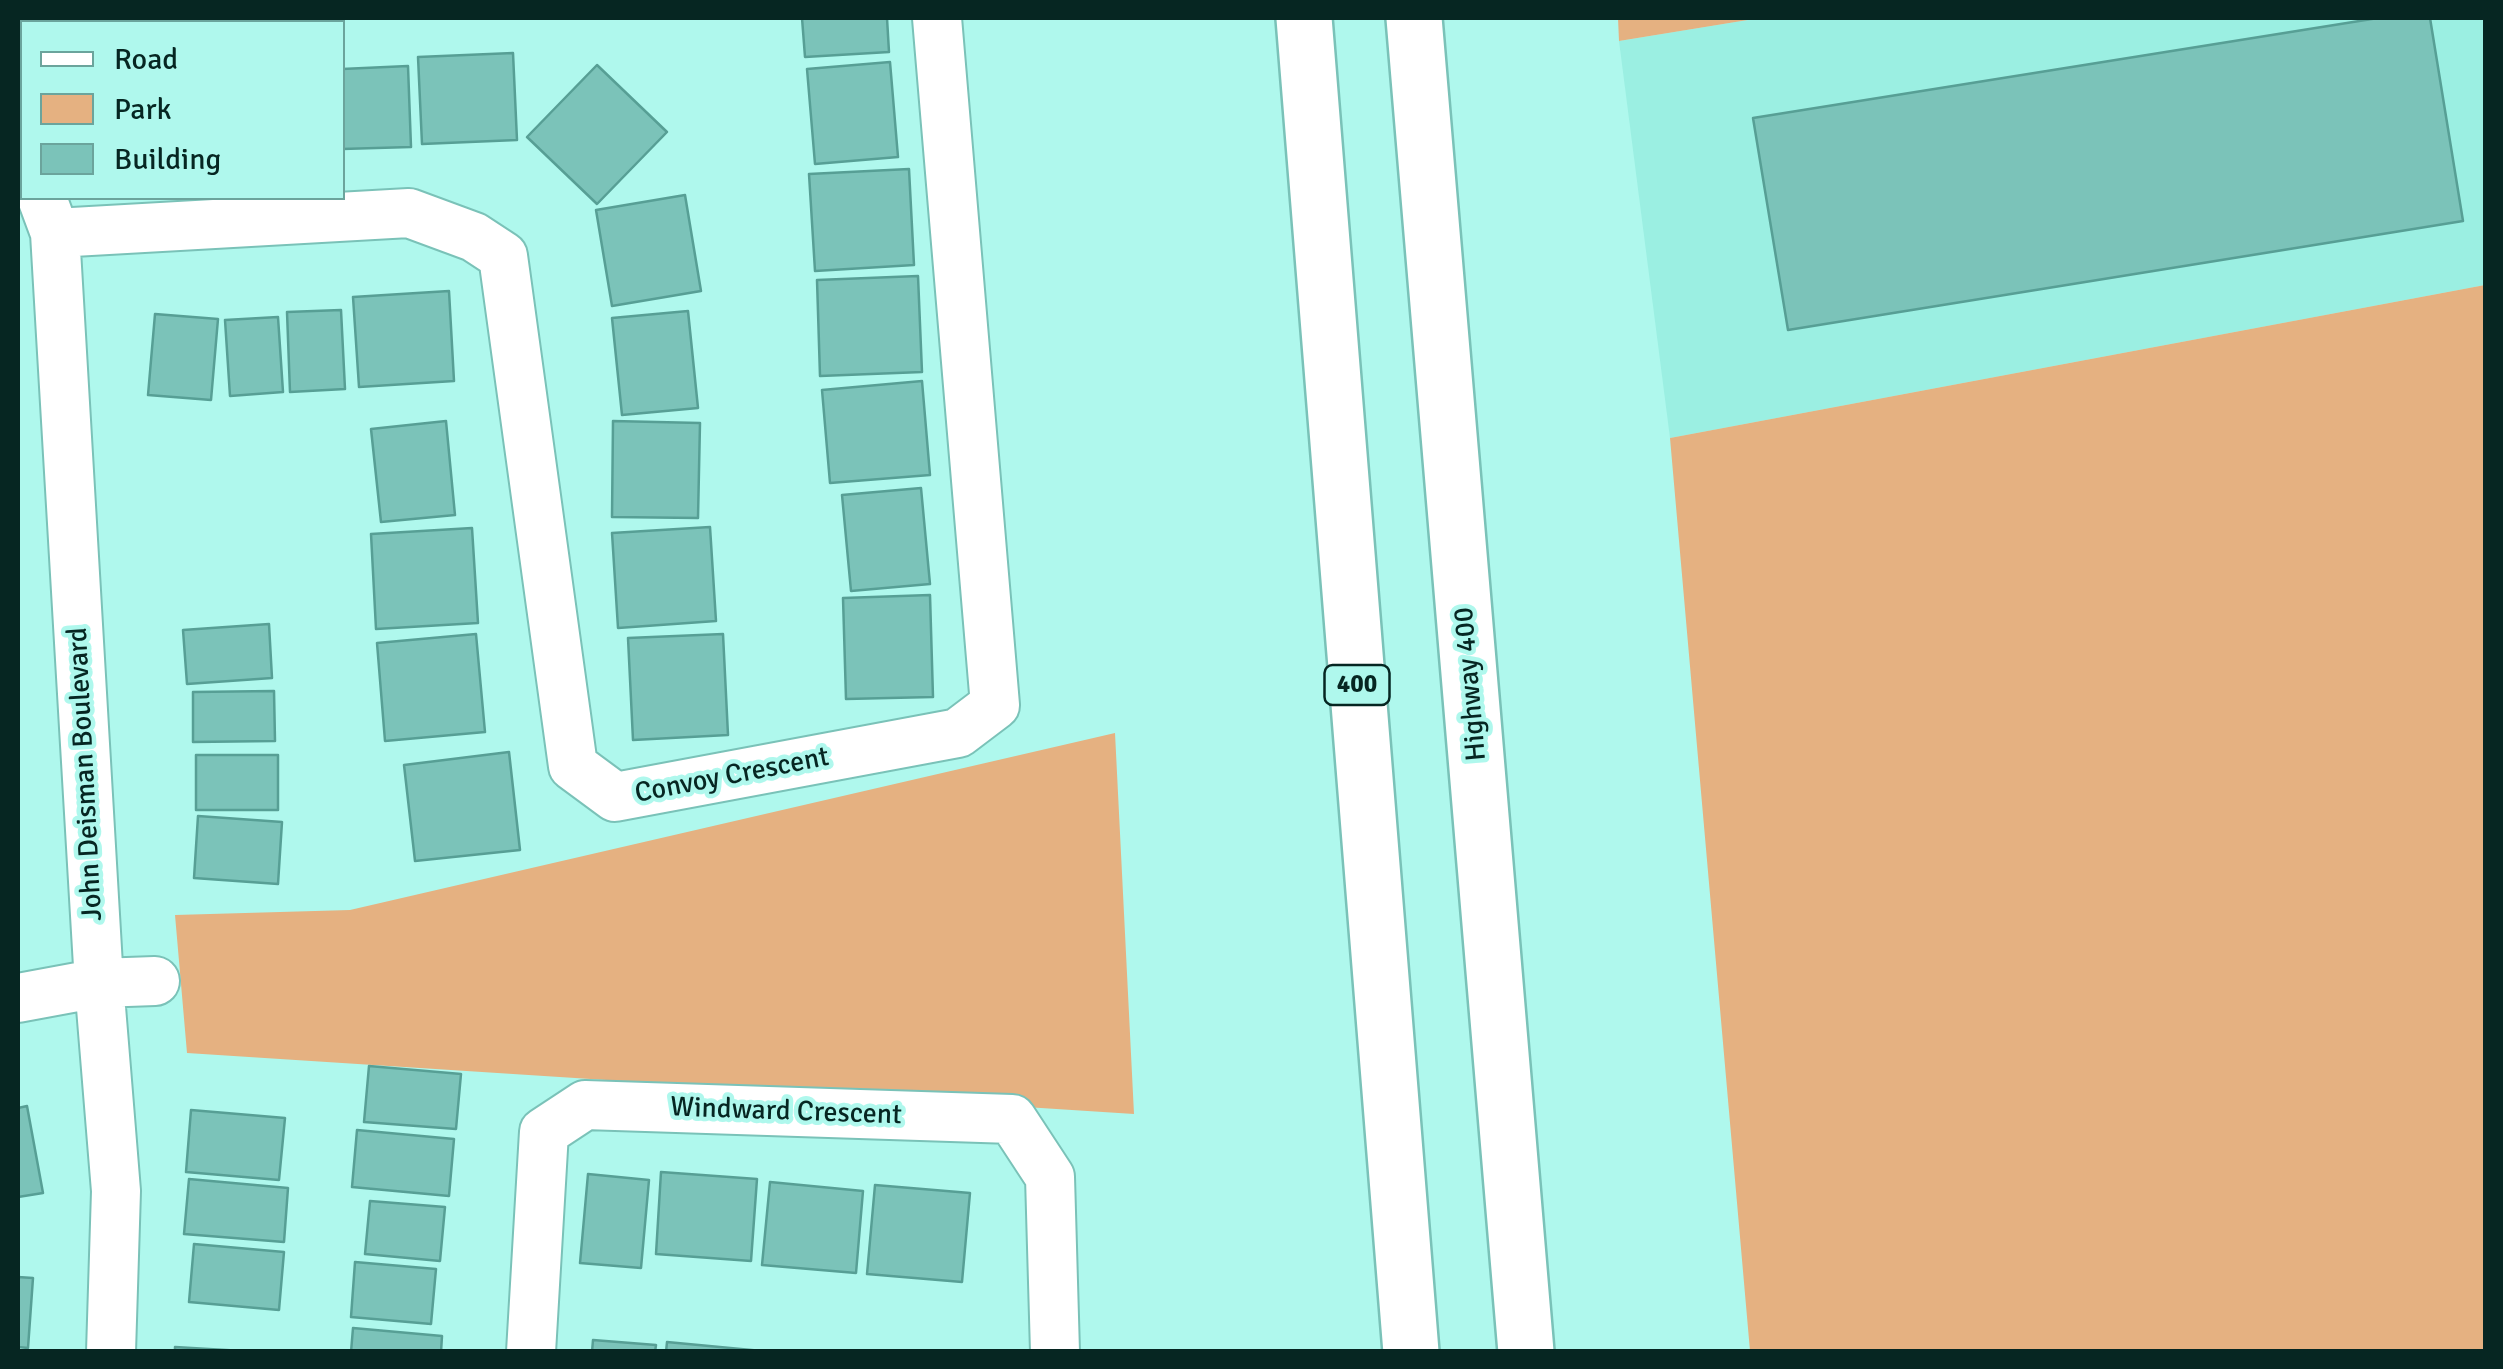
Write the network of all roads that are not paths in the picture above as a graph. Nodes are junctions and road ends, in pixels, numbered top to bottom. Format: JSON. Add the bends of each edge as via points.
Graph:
{"nodes":[{"id":1,"x":936,"y":18,"type":"edge"},
{"id":2,"x":1304,"y":18,"type":"edge"},
{"id":3,"x":1414,"y":18,"type":"edge"},
{"id":4,"x":48,"y":216,"type":"edge"},
{"id":5,"x":155,"y":981,"type":"dead end"},
{"id":6,"x":99,"y":983,"type":"junction"},
{"id":7,"x":18,"y":998,"type":"edge"},
{"id":8,"x":1522,"y":1287,"type":"junction"},
{"id":9,"x":111,"y":1352,"type":"edge"},
{"id":10,"x":531,"y":1352,"type":"edge"},
{"id":11,"x":1054,"y":1352,"type":"edge"},
{"id":12,"x":1411,"y":1352,"type":"edge"},
{"id":13,"x":1526,"y":1352,"type":"edge"},
{"id":14,"x":1547,"y":1352,"type":"edge"}],
"edges":[{"from":1,"to":4,"type":"street","name":"Convoy Crescent","via":[[995,705],[958,733],[615,798],[572,766],[504,256],[409,213]]},
{"from":2,"to":12,"type":"highway","number":"400"},
{"from":3,"to":8,"type":"highway","name":"Highway 400"},
{"from":4,"to":6,"type":"street","name":"John Deisman Boulevard"},
{"from":5,"to":6,"type":"street"},
{"from":6,"to":7,"type":"street"},
{"from":6,"to":9,"type":"street","name":"John Deisman Boulevard","via":[[116,1191]]},
{"from":8,"to":13,"type":"highway","name":"Highway 400"},
{"from":8,"to":14,"type":"highway"},
{"from":10,"to":11,"type":"street","name":"Windward Crescent","via":[[544,1132],[585,1105],[1012,1119],[1050,1177]]}]}
